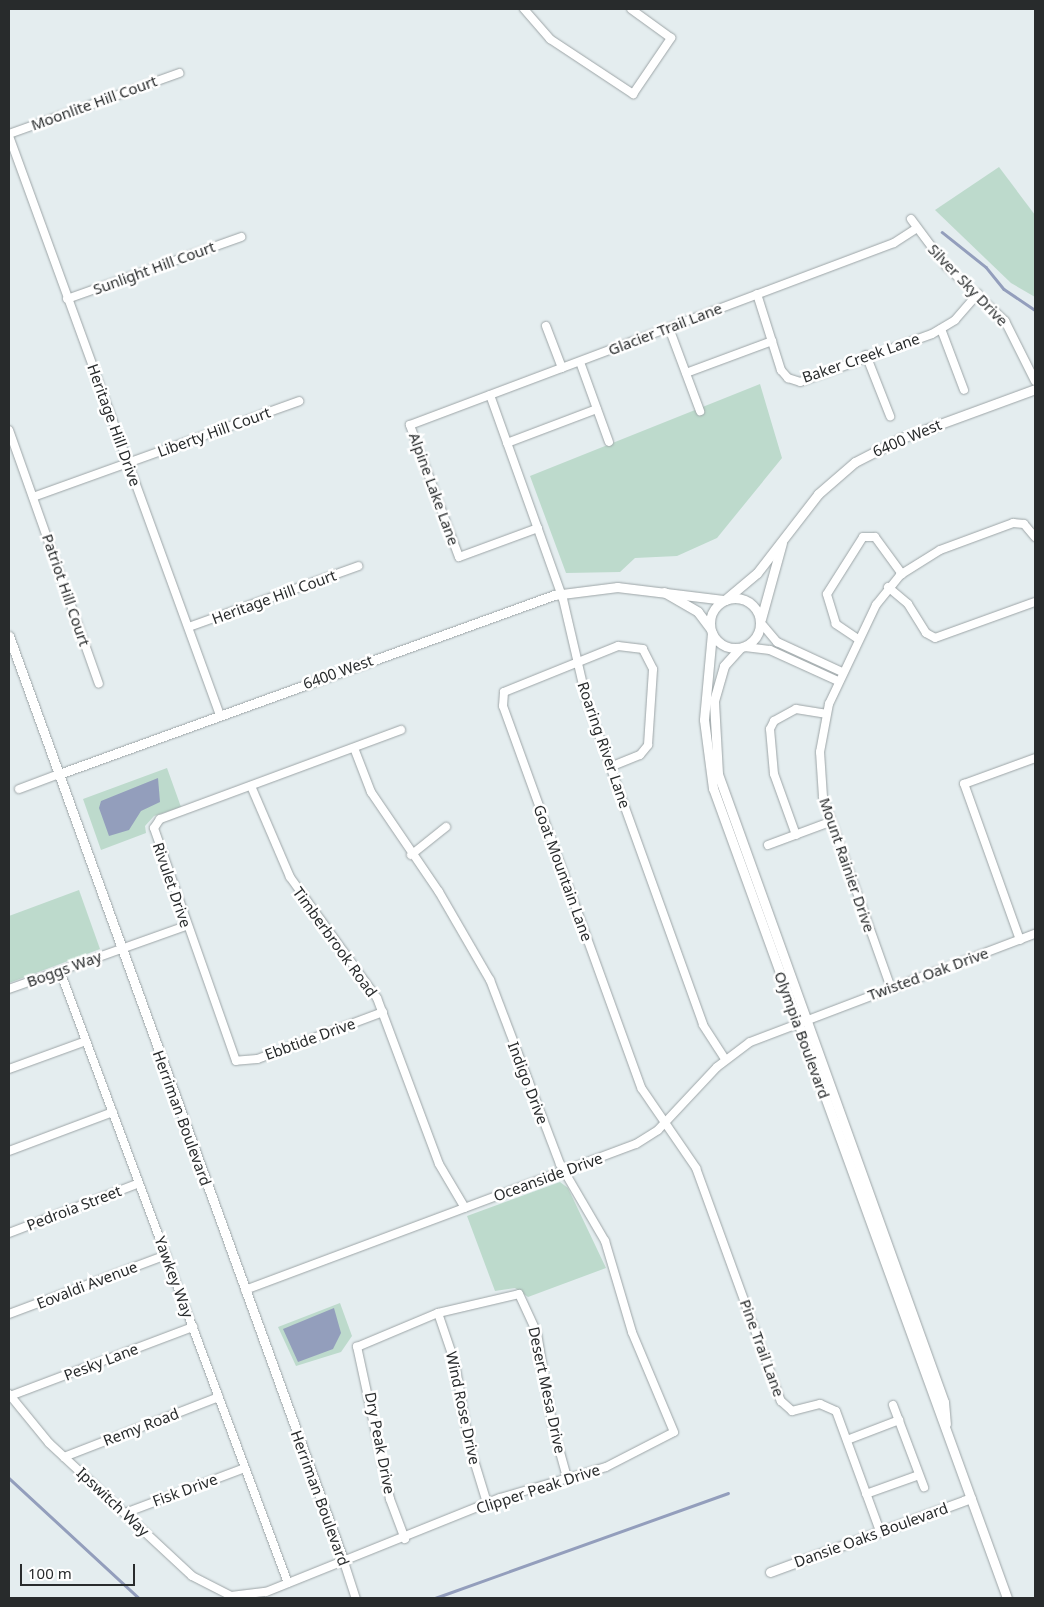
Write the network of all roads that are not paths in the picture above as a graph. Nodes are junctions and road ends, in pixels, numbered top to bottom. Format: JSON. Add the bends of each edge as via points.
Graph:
{"nodes":[{"id":1,"x":524,"y":9,"type":"edge"},
{"id":2,"x":630,"y":9,"type":"edge"},
{"id":3,"x":179,"y":72,"type":"dead end"},
{"id":4,"x":9,"y":135,"type":"edge"},
{"id":5,"x":911,"y":219,"type":"dead end"},
{"id":6,"x":917,"y":228,"type":"junction"},
{"id":7,"x":241,"y":237,"type":"dead end"},
{"id":8,"x":757,"y":294,"type":"junction"},
{"id":9,"x":978,"y":294,"type":"junction"},
{"id":10,"x":67,"y":299,"type":"junction"},
{"id":11,"x":546,"y":326,"type":"dead end"},
{"id":12,"x":669,"y":328,"type":"junction"},
{"id":13,"x":941,"y":329,"type":"junction"},
{"id":14,"x":772,"y":341,"type":"junction"},
{"id":15,"x":866,"y":355,"type":"junction"},
{"id":16,"x":580,"y":362,"type":"junction"},
{"id":17,"x":562,"y":368,"type":"junction"},
{"id":18,"x":686,"y":374,"type":"junction"},
{"id":19,"x":1035,"y":381,"type":"edge"},
{"id":20,"x":1035,"y":389,"type":"edge"},
{"id":21,"x":964,"y":390,"type":"dead end"},
{"id":22,"x":490,"y":395,"type":"junction"},
{"id":23,"x":300,"y":401,"type":"dead end"},
{"id":24,"x":597,"y":409,"type":"junction"},
{"id":25,"x":700,"y":411,"type":"dead end"},
{"id":26,"x":890,"y":416,"type":"dead end"},
{"id":27,"x":410,"y":425,"type":"joint"},
{"id":28,"x":9,"y":430,"type":"edge"},
{"id":29,"x":609,"y":442,"type":"dead end"},
{"id":30,"x":507,"y":443,"type":"junction"},
{"id":31,"x":128,"y":463,"type":"junction"},
{"id":32,"x":33,"y":497,"type":"junction"},
{"id":33,"x":538,"y":528,"type":"junction"},
{"id":34,"x":1035,"y":537,"type":"edge"},
{"id":35,"x":782,"y":543,"type":"junction"},
{"id":36,"x":358,"y":566,"type":"dead end"},
{"id":37,"x":902,"y":574,"type":"junction"},
{"id":38,"x":888,"y":587,"type":"junction"},
{"id":39,"x":664,"y":592,"type":"junction"},
{"id":40,"x":561,"y":593,"type":"junction"},
{"id":41,"x":726,"y":600,"type":"junction"},
{"id":42,"x":1035,"y":602,"type":"edge"},
{"id":43,"x":761,"y":622,"type":"junction"},
{"id":44,"x":189,"y":627,"type":"junction"},
{"id":45,"x":712,"y":632,"type":"junction"},
{"id":46,"x":9,"y":636,"type":"edge"},
{"id":47,"x":858,"y":639,"type":"junction"},
{"id":48,"x":742,"y":647,"type":"junction"},
{"id":49,"x":577,"y":662,"type":"junction"},
{"id":50,"x":840,"y":676,"type":"junction"},
{"id":51,"x":99,"y":684,"type":"dead end"},
{"id":52,"x":826,"y":714,"type":"junction"},
{"id":53,"x":220,"y":715,"type":"junction"},
{"id":54,"x":401,"y":730,"type":"dead end"},
{"id":55,"x":354,"y":748,"type":"junction"},
{"id":56,"x":1035,"y":758,"type":"edge"},
{"id":57,"x":610,"y":767,"type":"junction"},
{"id":58,"x":59,"y":774,"type":"junction"},
{"id":59,"x":251,"y":786,"type":"junction"},
{"id":60,"x":18,"y":789,"type":"dead end"},
{"id":61,"x":830,"y":822,"type":"junction"},
{"id":62,"x":446,"y":827,"type":"dead end"},
{"id":63,"x":796,"y":835,"type":"junction"},
{"id":64,"x":768,"y":845,"type":"dead end"},
{"id":65,"x":411,"y":855,"type":"junction"},
{"id":66,"x":186,"y":926,"type":"junction"},
{"id":67,"x":1035,"y":934,"type":"edge"},
{"id":68,"x":1020,"y":940,"type":"junction"},
{"id":69,"x":120,"y":950,"type":"junction"},
{"id":70,"x":60,"y":971,"type":"junction"},
{"id":71,"x":891,"y":988,"type":"junction"},
{"id":72,"x":9,"y":989,"type":"edge"},
{"id":73,"x":383,"y":1012,"type":"junction"},
{"id":74,"x":820,"y":1014,"type":"joint"},
{"id":75,"x":801,"y":1021,"type":"junction"},
{"id":76,"x":86,"y":1041,"type":"junction"},
{"id":77,"x":725,"y":1059,"type":"junction"},
{"id":78,"x":236,"y":1061,"type":"joint"},
{"id":79,"x":9,"y":1069,"type":"edge"},
{"id":80,"x":113,"y":1112,"type":"junction"},
{"id":81,"x":665,"y":1123,"type":"junction"},
{"id":82,"x":9,"y":1151,"type":"edge"},
{"id":83,"x":564,"y":1171,"type":"junction"},
{"id":84,"x":139,"y":1183,"type":"junction"},
{"id":85,"x":465,"y":1208,"type":"junction"},
{"id":86,"x":9,"y":1233,"type":"edge"},
{"id":87,"x":166,"y":1255,"type":"junction"},
{"id":88,"x":245,"y":1290,"type":"junction"},
{"id":89,"x":438,"y":1313,"type":"junction"},
{"id":90,"x":9,"y":1314,"type":"edge"},
{"id":91,"x":193,"y":1327,"type":"junction"},
{"id":92,"x":357,"y":1347,"type":"joint"},
{"id":93,"x":10,"y":1395,"type":"edge"},
{"id":94,"x":219,"y":1397,"type":"junction"},
{"id":95,"x":893,"y":1405,"type":"dead end"},
{"id":96,"x":899,"y":1420,"type":"junction"},
{"id":97,"x":674,"y":1432,"type":"joint"},
{"id":98,"x":847,"y":1440,"type":"junction"},
{"id":99,"x":64,"y":1457,"type":"junction"},
{"id":100,"x":245,"y":1468,"type":"junction"},
{"id":101,"x":920,"y":1475,"type":"junction"},
{"id":102,"x":568,"y":1481,"type":"junction"},
{"id":103,"x":924,"y":1487,"type":"dead end"},
{"id":104,"x":866,"y":1494,"type":"junction"},
{"id":105,"x":971,"y":1498,"type":"junction"},
{"id":106,"x":487,"y":1503,"type":"junction"},
{"id":107,"x":125,"y":1513,"type":"junction"},
{"id":108,"x":880,"y":1531,"type":"junction"},
{"id":109,"x":404,"y":1539,"type":"junction"},
{"id":110,"x":992,"y":1555,"type":"junction"},
{"id":111,"x":344,"y":1562,"type":"junction"},
{"id":112,"x":770,"y":1572,"type":"dead end"},
{"id":113,"x":288,"y":1583,"type":"junction"},
{"id":114,"x":356,"y":1598,"type":"edge"},
{"id":115,"x":1000,"y":1598,"type":"edge"},
{"id":116,"x":1007,"y":1598,"type":"edge"}],
"edges":[{"from":1,"to":2,"type":"street","via":[[550,39],[633,94],[671,38]]},
{"from":3,"to":4,"type":"street","name":"Moonlite Hill Court"},
{"from":4,"to":10,"type":"street","name":"Heritage Hill Drive"},
{"from":5,"to":6,"type":"street","name":"Silver Sky Drive"},
{"from":6,"to":8,"type":"street","name":"Glacier Trail Lane","via":[[894,243]]},
{"from":6,"to":9,"type":"street","name":"Silver Sky Drive","via":[[946,266]]},
{"from":7,"to":10,"type":"street","name":"Sunlight Hill Court"},
{"from":8,"to":12,"type":"street","name":"Glacier Trail Lane"},
{"from":8,"to":14,"type":"street","name":"Baker Creek Lane"},
{"from":9,"to":13,"type":"street","name":"Baker Creek Lane"},
{"from":9,"to":19,"type":"street","name":"Silver Sky Drive","via":[[1013,333]]},
{"from":10,"to":31,"type":"street","name":"Heritage Hill Drive"},
{"from":11,"to":17,"type":"street"},
{"from":12,"to":16,"type":"street","name":"Glacier Trail Lane"},
{"from":12,"to":18,"type":"street"},
{"from":13,"to":15,"type":"street","name":"Baker Creek Lane"},
{"from":13,"to":21,"type":"street"},
{"from":14,"to":15,"type":"street","name":"Baker Creek Lane","via":[[781,370],[788,378],[800,382]]},
{"from":14,"to":18,"type":"street"},
{"from":15,"to":26,"type":"street"},
{"from":16,"to":17,"type":"street","name":"Glacier Trail Lane"},
{"from":16,"to":24,"type":"street"},
{"from":17,"to":22,"type":"street","name":"Glacier Trail Lane"},
{"from":18,"to":25,"type":"street"},
{"from":20,"to":35,"type":"street","name":"6400 West","via":[[902,438],[861,458],[818,494]]},
{"from":22,"to":27,"type":"street","name":"Glacier Trail Lane"},
{"from":22,"to":30,"type":"street","name":"Roaring River Lane"},
{"from":23,"to":31,"type":"street","name":"Liberty Hill Court"},
{"from":24,"to":29,"type":"street"},
{"from":24,"to":30,"type":"street"},
{"from":27,"to":33,"type":"street","name":"Alpine Lake Lane","via":[[459,557]]},
{"from":28,"to":32,"type":"street","name":"Patriot Hill Court"},
{"from":30,"to":33,"type":"street","name":"Roaring River Lane"},
{"from":31,"to":32,"type":"street","name":"Liberty Hill Court"},
{"from":31,"to":44,"type":"street","name":"Heritage Hill Drive"},
{"from":32,"to":51,"type":"street","name":"Patriot Hill Court"},
{"from":33,"to":40,"type":"street","name":"Roaring River Lane"},
{"from":34,"to":37,"type":"street","name":"Mount Rainier Drive","via":[[1024,524],[1012,523],[940,550]]},
{"from":35,"to":41,"type":"street","name":"6400 West","via":[[751,580]]},
{"from":35,"to":43,"type":"street","name":"6400 West"},
{"from":36,"to":44,"type":"street","name":"Heritage Hill Court"},
{"from":37,"to":38,"type":"street","name":"Mount Rainier Drive"},
{"from":37,"to":47,"type":"street","via":[[868,535],[827,594],[836,624]]},
{"from":38,"to":42,"type":"street","via":[[908,604],[926,633],[935,638]]},
{"from":38,"to":47,"type":"street","name":"Mount Rainier Drive"},
{"from":39,"to":40,"type":"street","name":"6400 West","via":[[617,587]]},
{"from":39,"to":41,"type":"street","name":"6400 West"},
{"from":39,"to":45,"type":"street","name":"6400 West","via":[[698,612]]},
{"from":40,"to":49,"type":"street","name":"Roaring River Lane"},
{"from":40,"to":53,"type":"street","name":"6400 West"},
{"from":41,"to":43,"type":"street","via":[[751,603]]},
{"from":41,"to":45,"type":"street","via":[[711,615]]},
{"from":43,"to":48,"type":"street","via":[[756,637]]},
{"from":43,"to":50,"type":"street","via":[[777,642]]},
{"from":44,"to":53,"type":"street","name":"Heritage Hill Drive"},
{"from":45,"to":48,"type":"street","via":[[725,646]]},
{"from":45,"to":75,"type":"street","name":"Olympia Boulevard","via":[[704,720],[710,775]]},
{"from":46,"to":58,"type":"street","name":"Herriman Boulevard"},
{"from":47,"to":50,"type":"street","name":"Mount Rainier Drive"},
{"from":48,"to":50,"type":"street","via":[[770,650]]},
{"from":48,"to":75,"type":"street","name":"Olympia Boulevard","via":[[724,666],[716,691],[712,726],[715,762]]},
{"from":49,"to":57,"type":"street","name":"Roaring River Lane"},
{"from":49,"to":57,"type":"street","name":"Goat Mountain Lane","via":[[626,644],[643,649],[653,664],[647,748]]},
{"from":49,"to":81,"type":"street","name":"Goat Mountain Lane","via":[[509,687],[502,702],[642,1089]]},
{"from":50,"to":52,"type":"street","name":"Mount Rainier Drive"},
{"from":52,"to":61,"type":"street","name":"Mount Rainier Drive","via":[[819,766]]},
{"from":52,"to":63,"type":"street","via":[[796,709],[774,721],[770,729],[774,774]]},
{"from":53,"to":58,"type":"street","name":"6400 West"},
{"from":54,"to":55,"type":"street","name":"Rivulet Drive"},
{"from":55,"to":59,"type":"street","name":"Rivulet Drive"},
{"from":55,"to":65,"type":"street","name":"Indigo Drive","via":[[370,792]]},
{"from":56,"to":68,"type":"street","via":[[964,784]]},
{"from":57,"to":77,"type":"street","name":"Roaring River Lane","via":[[705,1030]]},
{"from":58,"to":60,"type":"street","name":"6400 West"},
{"from":58,"to":69,"type":"street","name":"Herriman Boulevard"},
{"from":59,"to":66,"type":"street","name":"Rivulet Drive","via":[[160,819],[154,828]]},
{"from":59,"to":73,"type":"street","name":"Timberbrook Road","via":[[290,877],[364,978]]},
{"from":61,"to":63,"type":"street"},
{"from":61,"to":71,"type":"street","name":"Mount Rainier Drive"},
{"from":62,"to":65,"type":"street"},
{"from":63,"to":64,"type":"street"},
{"from":65,"to":83,"type":"street","name":"Indigo Drive","via":[[471,941],[490,980]]},
{"from":66,"to":69,"type":"street","name":"Boggs Way"},
{"from":66,"to":78,"type":"street","name":"Rivulet Drive"},
{"from":67,"to":68,"type":"street","name":"Twisted Oak Drive"},
{"from":68,"to":71,"type":"street","name":"Twisted Oak Drive"},
{"from":69,"to":70,"type":"street","name":"Boggs Way"},
{"from":69,"to":88,"type":"street","name":"Herriman Boulevard"},
{"from":70,"to":72,"type":"street","name":"Boggs Way"},
{"from":70,"to":76,"type":"street","name":"Yawkey Way"},
{"from":71,"to":74,"type":"street","name":"Twisted Oak Drive"},
{"from":73,"to":78,"type":"street","name":"Ebbtide Drive","via":[[257,1059]]},
{"from":73,"to":85,"type":"street","name":"Timberbrook Road","via":[[439,1164]]},
{"from":74,"to":75,"type":"street","name":"Oceanside Drive"},
{"from":75,"to":77,"type":"street","name":"Oceanside Drive","via":[[750,1042]]},
{"from":75,"to":105,"type":"street","name":"Olympia Boulevard","via":[[944,1402],[946,1427]]},
{"from":76,"to":79,"type":"street"},
{"from":76,"to":80,"type":"street","name":"Yawkey Way"},
{"from":77,"to":81,"type":"street","name":"Oceanside Drive"},
{"from":80,"to":82,"type":"street"},
{"from":80,"to":84,"type":"street","name":"Yawkey Way"},
{"from":81,"to":83,"type":"street","name":"Oceanside Drive","via":[[636,1144]]},
{"from":81,"to":98,"type":"street","name":"Pine Trail Lane","via":[[696,1168],[783,1405],[796,1411],[820,1404],[830,1406]]},
{"from":83,"to":85,"type":"street","name":"Oceanside Drive"},
{"from":83,"to":97,"type":"street","name":"Indigo Drive","via":[[605,1241],[632,1332]]},
{"from":84,"to":86,"type":"street","name":"Pedroia Street"},
{"from":84,"to":87,"type":"street","name":"Yawkey Way"},
{"from":85,"to":88,"type":"street","name":"Oceanside Drive"},
{"from":87,"to":90,"type":"street","name":"Eovaldi Avenue"},
{"from":87,"to":91,"type":"street","name":"Yawkey Way"},
{"from":88,"to":111,"type":"street","name":"Herriman Boulevard"},
{"from":89,"to":92,"type":"street","name":"Desert Mesa Drive"},
{"from":89,"to":102,"type":"street","name":"Desert Mesa Drive","via":[[519,1294],[537,1333],[552,1423]]},
{"from":89,"to":106,"type":"street","name":"Wind Rose Drive","via":[[455,1364],[469,1444]]},
{"from":91,"to":93,"type":"street","name":"Pesky Lane"},
{"from":91,"to":94,"type":"street","name":"Yawkey Way"},
{"from":92,"to":109,"type":"street","name":"Dry Peak Drive","via":[[390,1499]]},
{"from":93,"to":99,"type":"street","name":"Ipswitch Way"},
{"from":94,"to":99,"type":"street","name":"Remy Road"},
{"from":94,"to":100,"type":"street","name":"Yawkey Way"},
{"from":95,"to":96,"type":"street"},
{"from":96,"to":98,"type":"street"},
{"from":96,"to":101,"type":"street"},
{"from":97,"to":102,"type":"street","name":"Clipper Peak Drive","via":[[606,1467]]},
{"from":98,"to":104,"type":"street","name":"Pine Trail Lane"},
{"from":99,"to":107,"type":"street","name":"Ipswitch Way"},
{"from":100,"to":107,"type":"street","name":"Fisk Drive"},
{"from":100,"to":113,"type":"street","name":"Yawkey Way"},
{"from":101,"to":103,"type":"street"},
{"from":101,"to":104,"type":"street"},
{"from":102,"to":106,"type":"street","name":"Clipper Peak Drive"},
{"from":104,"to":108,"type":"street","name":"Pine Trail Lane"},
{"from":105,"to":108,"type":"street","name":"Dansie Oaks Boulevard"},
{"from":105,"to":110,"type":"street","name":"Olympia Boulevard"},
{"from":106,"to":109,"type":"street","name":"Clipper Peak Drive"},
{"from":107,"to":113,"type":"street","name":"Ipswitch Way","via":[[192,1576],[217,1591],[252,1595]]},
{"from":108,"to":112,"type":"street","name":"Dansie Oaks Boulevard"},
{"from":109,"to":111,"type":"street","name":"Clipper Peak Drive"},
{"from":110,"to":115,"type":"street","name":"Olympia Boulevard"},
{"from":110,"to":116,"type":"street","name":"Olympia Boulevard"},
{"from":111,"to":113,"type":"street","name":"Ipswitch Way"},
{"from":111,"to":114,"type":"street","name":"Herriman Boulevard"}]}
